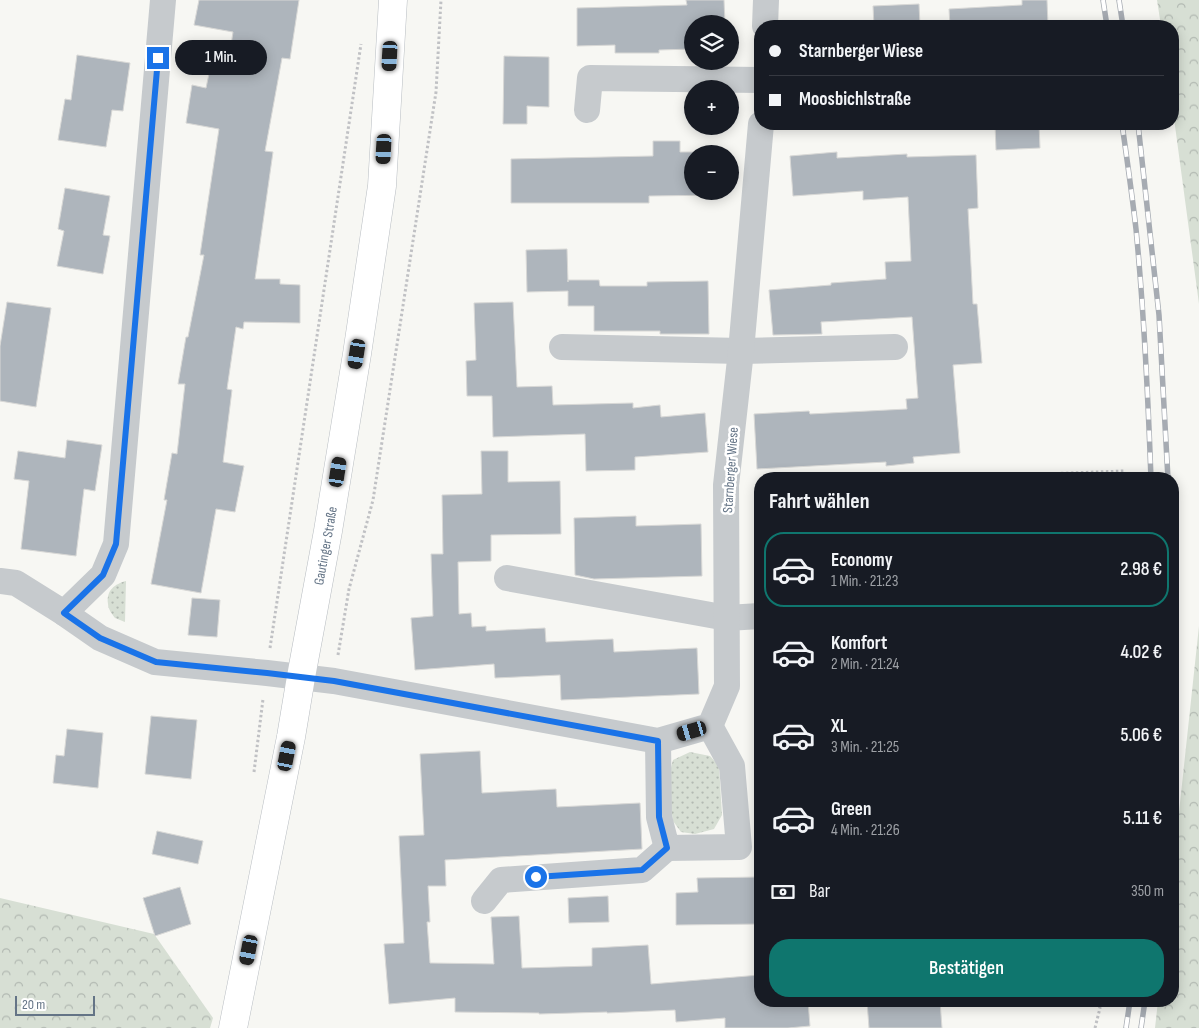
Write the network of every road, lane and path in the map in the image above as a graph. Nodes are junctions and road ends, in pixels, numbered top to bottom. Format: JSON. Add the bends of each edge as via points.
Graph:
{"nodes":[{"id":1,"x":163,"y":0,"type":"edge"},
{"id":2,"x":393,"y":0,"type":"edge"},
{"id":3,"x":441,"y":0,"type":"edge"},
{"id":4,"x":766,"y":0,"type":"edge"},
{"id":5,"x":765,"y":20,"type":"edge"},
{"id":6,"x":361,"y":39,"type":"dead end"},
{"id":7,"x":754,"y":80,"type":"edge"},
{"id":8,"x":587,"y":110,"type":"dead end"},
{"id":9,"x":760,"y":130,"type":"edge"},
{"id":10,"x":562,"y":347,"type":"dead end"},
{"id":11,"x":895,"y":347,"type":"dead end"},
{"id":12,"x":741,"y":351,"type":"junction"},
{"id":13,"x":1097,"y":472,"type":"edge"},
{"id":14,"x":1124,"y":472,"type":"edge"},
{"id":15,"x":507,"y":578,"type":"dead end"},
{"id":16,"x":0,"y":582,"type":"edge"},
{"id":17,"x":64,"y":613,"type":"junction"},
{"id":18,"x":754,"y":616,"type":"edge"},
{"id":19,"x":727,"y":618,"type":"junction"},
{"id":20,"x":267,"y":673,"type":"junction"},
{"id":21,"x":301,"y":677,"type":"junction"},
{"id":22,"x":334,"y":681,"type":"junction"},
{"id":23,"x":710,"y":726,"type":"junction"},
{"id":24,"x":658,"y":741,"type":"junction"},
{"id":25,"x":749,"y":847,"type":"edge"},
{"id":26,"x":667,"y":848,"type":"junction"},
{"id":27,"x":484,"y":901,"type":"dead end"},
{"id":28,"x":1100,"y":1007,"type":"edge"},
{"id":29,"x":233,"y":1028,"type":"edge"},
{"id":30,"x":1095,"y":1028,"type":"edge"}],
"edges":[{"from":1,"to":17,"type":"street","via":[[116,544],[103,575]]},
{"from":2,"to":21,"type":"main road","name":"Gautinger Straße","via":[[382,186],[328,531]]},
{"from":3,"to":22,"type":"path","via":[[436,92],[373,500],[349,589]]},
{"from":4,"to":5,"type":"street"},
{"from":6,"to":20,"type":"path"},
{"from":7,"to":8,"type":"street","via":[[590,78]]},
{"from":9,"to":12,"type":"street","name":"Starnberger Wiese"},
{"from":10,"to":12,"type":"street"},
{"from":11,"to":12,"type":"street"},
{"from":12,"to":19,"type":"street","name":"Starnberger Wiese","via":[[726,485]]},
{"from":13,"to":14,"type":"path"},
{"from":15,"to":19,"type":"street"},
{"from":16,"to":17,"type":"street","via":[[16,583]]},
{"from":17,"to":20,"type":"street","via":[[100,638],[156,662]]},
{"from":18,"to":19,"type":"street"},
{"from":19,"to":23,"type":"street","name":"Starnberger Wiese","via":[[727,686]]},
{"from":20,"to":21,"type":"street"},
{"from":21,"to":22,"type":"street"},
{"from":21,"to":29,"type":"main road","name":"Gautinger Straße"},
{"from":22,"to":24,"type":"street"},
{"from":23,"to":24,"type":"street"},
{"from":23,"to":25,"type":"street","via":[[732,766]]},
{"from":24,"to":26,"type":"street","via":[[659,817]]},
{"from":25,"to":26,"type":"street"},
{"from":26,"to":27,"type":"street","via":[[642,870],[501,880]]},
{"from":28,"to":30,"type":"path"}]}
